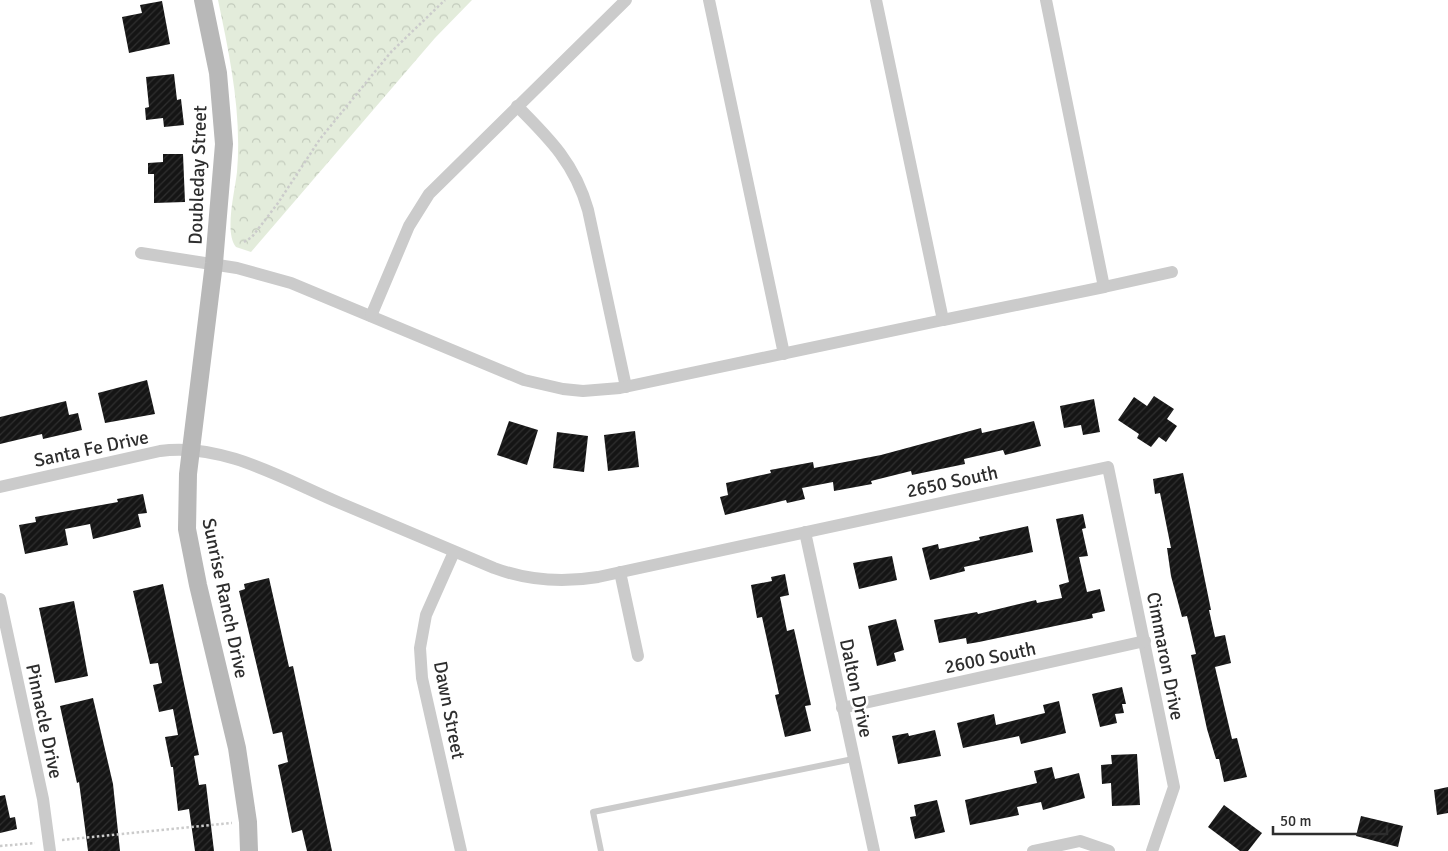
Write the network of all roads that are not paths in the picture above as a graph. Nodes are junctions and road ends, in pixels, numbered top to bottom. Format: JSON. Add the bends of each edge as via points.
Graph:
{"nodes":[{"id":1,"x":204,"y":0,"type":"edge"},
{"id":2,"x":626,"y":0,"type":"edge"},
{"id":3,"x":709,"y":0,"type":"edge"},
{"id":4,"x":876,"y":0,"type":"edge"},
{"id":5,"x":1046,"y":0,"type":"edge"},
{"id":6,"x":517,"y":106,"type":"junction"},
{"id":7,"x":141,"y":253,"type":"dead end"},
{"id":8,"x":214,"y":263,"type":"junction"},
{"id":9,"x":1172,"y":272,"type":"dead end"},
{"id":10,"x":1104,"y":287,"type":"junction"},
{"id":11,"x":372,"y":316,"type":"junction"},
{"id":12,"x":943,"y":320,"type":"junction"},
{"id":13,"x":784,"y":354,"type":"junction"},
{"id":14,"x":626,"y":387,"type":"junction"},
{"id":15,"x":190,"y":450,"type":"junction"},
{"id":16,"x":1108,"y":467,"type":"joint"},
{"id":17,"x":0,"y":487,"type":"edge"},
{"id":18,"x":805,"y":532,"type":"junction"},
{"id":19,"x":454,"y":552,"type":"junction"},
{"id":20,"x":620,"y":572,"type":"junction"},
{"id":21,"x":0,"y":599,"type":"edge"},
{"id":22,"x":1145,"y":641,"type":"junction"},
{"id":23,"x":638,"y":656,"type":"dead end"},
{"id":24,"x":842,"y":708,"type":"junction"},
{"id":25,"x":853,"y":759,"type":"junction"},
{"id":26,"x":50,"y":851,"type":"edge"},
{"id":27,"x":250,"y":851,"type":"edge"},
{"id":28,"x":461,"y":851,"type":"edge"},
{"id":29,"x":601,"y":851,"type":"edge"},
{"id":30,"x":874,"y":851,"type":"edge"},
{"id":31,"x":1034,"y":851,"type":"edge"},
{"id":32,"x":1109,"y":851,"type":"edge"},
{"id":33,"x":1152,"y":851,"type":"edge"}],
"edges":[{"from":1,"to":8,"type":"street","name":"Doubleday Street","via":[[223,118]]},
{"from":2,"to":6,"type":"street"},
{"from":3,"to":13,"type":"street"},
{"from":4,"to":12,"type":"street"},
{"from":5,"to":10,"type":"street"},
{"from":6,"to":11,"type":"street","via":[[441,180],[418,209]]},
{"from":6,"to":14,"type":"street","via":[[558,149],[579,184],[588,210]]},
{"from":7,"to":8,"type":"street"},
{"from":8,"to":11,"type":"street","via":[[266,274]]},
{"from":8,"to":15,"type":"street","name":"Sunrise Ranch Drive"},
{"from":9,"to":10,"type":"street"},
{"from":10,"to":12,"type":"street"},
{"from":11,"to":14,"type":"street","via":[[543,386],[583,390]]},
{"from":12,"to":13,"type":"street"},
{"from":13,"to":14,"type":"street"},
{"from":15,"to":17,"type":"street","name":"Santa Fe Drive","via":[[160,451]]},
{"from":15,"to":19,"type":"street","name":"Santa Fe Drive","via":[[239,460]]},
{"from":15,"to":27,"type":"street","name":"Sunrise Ranch Drive","via":[[187,529],[237,748]]},
{"from":16,"to":18,"type":"street","name":"2650 South"},
{"from":16,"to":22,"type":"street","name":"Cimmaron Drive"},
{"from":18,"to":20,"type":"street","name":"2650 South"},
{"from":18,"to":24,"type":"street","name":"Dalton Drive"},
{"from":19,"to":20,"type":"street","name":"2650 South","via":[[510,574],[543,580],[580,580]]},
{"from":19,"to":28,"type":"street","name":"Dawn Street","via":[[426,615],[420,655],[422,678]]},
{"from":20,"to":23,"type":"street"},
{"from":21,"to":26,"type":"street","name":"Pinnacle Drive","via":[[43,799]]},
{"from":22,"to":24,"type":"street","name":"2600 South"},
{"from":22,"to":33,"type":"street","name":"Cimmaron Drive","via":[[1174,787]]},
{"from":24,"to":25,"type":"street","name":"Dalton Drive"},
{"from":25,"to":29,"type":"lane","via":[[593,812]]},
{"from":25,"to":30,"type":"street","name":"Dalton Drive"},
{"from":31,"to":32,"type":"street","via":[[1080,841]]}]}
